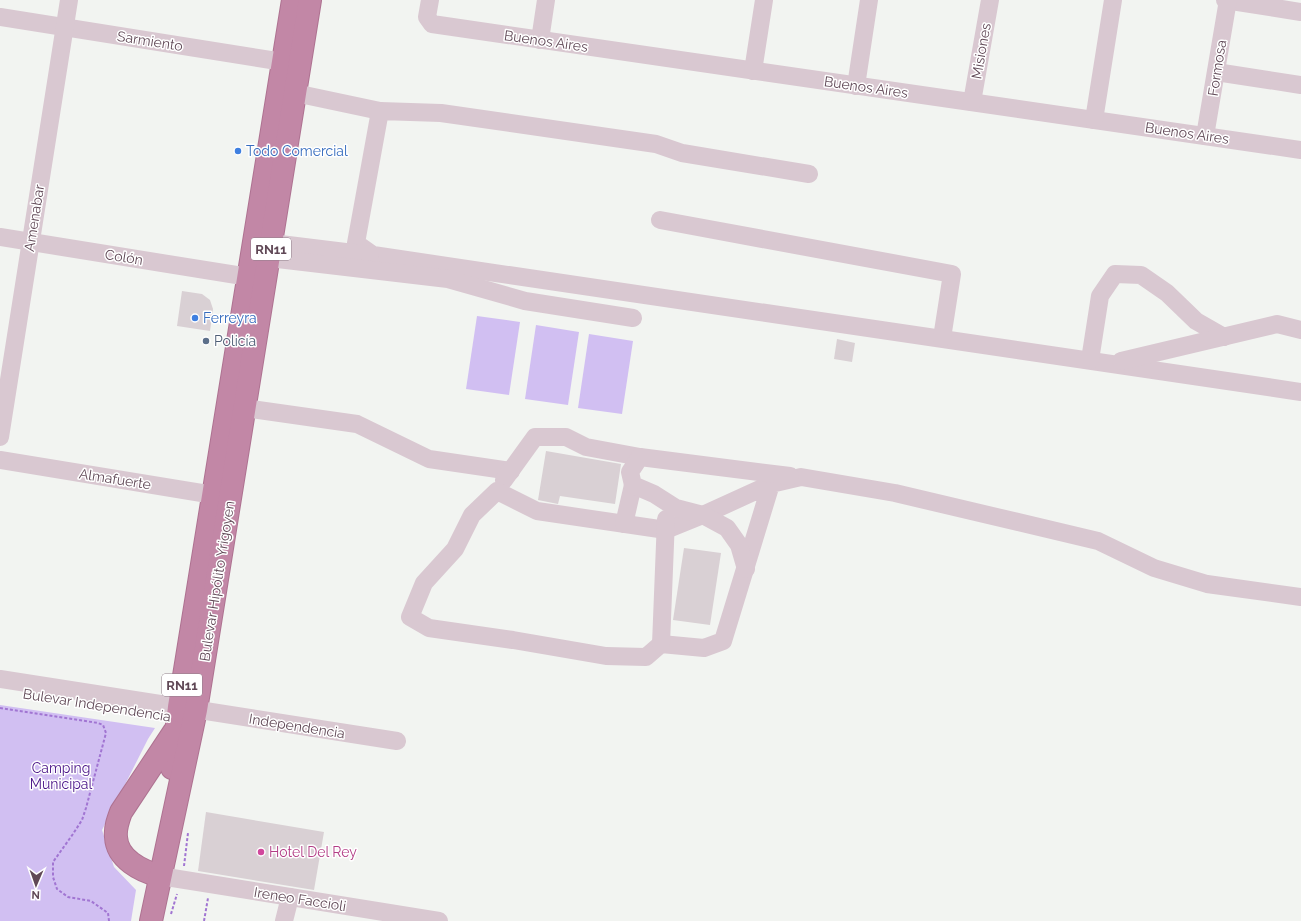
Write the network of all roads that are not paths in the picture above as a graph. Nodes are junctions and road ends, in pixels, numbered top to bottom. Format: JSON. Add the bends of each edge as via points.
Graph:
{"nodes":[{"id":1,"x":69,"y":0,"type":"edge"},
{"id":2,"x":293,"y":0,"type":"edge"},
{"id":3,"x":310,"y":0,"type":"edge"},
{"id":4,"x":430,"y":0,"type":"edge"},
{"id":5,"x":546,"y":0,"type":"edge"},
{"id":6,"x":764,"y":0,"type":"edge"},
{"id":7,"x":869,"y":0,"type":"edge"},
{"id":8,"x":990,"y":0,"type":"edge"},
{"id":9,"x":1113,"y":0,"type":"edge"},
{"id":10,"x":1227,"y":0,"type":"edge"},
{"id":11,"x":1301,"y":12,"type":"edge"},
{"id":12,"x":0,"y":17,"type":"edge"},
{"id":13,"x":64,"y":28,"type":"junction"},
{"id":14,"x":540,"y":40,"type":"junction"},
{"id":15,"x":291,"y":63,"type":"junction"},
{"id":16,"x":753,"y":71,"type":"junction"},
{"id":17,"x":1216,"y":72,"type":"junction"},
{"id":18,"x":1301,"y":85,"type":"edge"},
{"id":19,"x":856,"y":86,"type":"junction"},
{"id":20,"x":295,"y":93,"type":"junction"},
{"id":21,"x":972,"y":102,"type":"junction"},
{"id":22,"x":380,"y":111,"type":"junction"},
{"id":23,"x":1094,"y":120,"type":"junction"},
{"id":24,"x":1205,"y":136,"type":"junction"},
{"id":25,"x":1301,"y":150,"type":"edge"},
{"id":26,"x":809,"y":174,"type":"dead end"},
{"id":27,"x":660,"y":220,"type":"dead end"},
{"id":28,"x":0,"y":237,"type":"edge"},
{"id":29,"x":30,"y":242,"type":"junction"},
{"id":30,"x":270,"y":250,"type":"junction"},
{"id":31,"x":373,"y":255,"type":"junction"},
{"id":32,"x":249,"y":277,"type":"junction"},
{"id":33,"x":632,"y":318,"type":"dead end"},
{"id":34,"x":1301,"y":330,"type":"edge"},
{"id":35,"x":1224,"y":337,"type":"junction"},
{"id":36,"x":942,"y":338,"type":"junction"},
{"id":37,"x":1090,"y":360,"type":"junction"},
{"id":38,"x":1111,"y":363,"type":"junction"},
{"id":39,"x":1301,"y":392,"type":"edge"},
{"id":40,"x":245,"y":408,"type":"junction"},
{"id":41,"x":0,"y":437,"type":"edge"},
{"id":42,"x":640,"y":457,"type":"junction"},
{"id":43,"x":0,"y":460,"type":"edge"},
{"id":44,"x":511,"y":471,"type":"junction"},
{"id":45,"x":801,"y":477,"type":"junction"},
{"id":46,"x":771,"y":484,"type":"junction"},
{"id":47,"x":633,"y":485,"type":"junction"},
{"id":48,"x":497,"y":491,"type":"junction"},
{"id":49,"x":217,"y":495,"type":"junction"},
{"id":50,"x":666,"y":501,"type":"junction"},
{"id":51,"x":703,"y":515,"type":"junction"},
{"id":52,"x":624,"y":524,"type":"junction"},
{"id":53,"x":666,"y":530,"type":"junction"},
{"id":54,"x":746,"y":569,"type":"junction"},
{"id":55,"x":1301,"y":597,"type":"edge"},
{"id":56,"x":661,"y":644,"type":"junction"},
{"id":57,"x":0,"y":679,"type":"edge"},
{"id":58,"x":0,"y":690,"type":"edge"},
{"id":59,"x":184,"y":717,"type":"junction"},
{"id":60,"x":397,"y":741,"type":"dead end"},
{"id":61,"x":160,"y":876,"type":"junction"},
{"id":62,"x":290,"y":897,"type":"junction"},
{"id":63,"x":389,"y":917,"type":"edge"},
{"id":64,"x":151,"y":921,"type":"edge"},
{"id":65,"x":284,"y":921,"type":"edge"},
{"id":66,"x":439,"y":921,"type":"edge"}],
"edges":[{"from":1,"to":13,"type":"street","name":"Amenabar"},
{"from":2,"to":15,"type":"highway","name":"Bulevar Hipólito Yrigoyen","number":"RN11"},
{"from":3,"to":15,"type":"highway","name":"Bulevar Hipólito Yrigoyen","number":"RN11"},
{"from":4,"to":14,"type":"street","name":"Buenos Aires","via":[[427,17],[432,24]]},
{"from":5,"to":14,"type":"street"},
{"from":6,"to":16,"type":"street"},
{"from":7,"to":19,"type":"street"},
{"from":8,"to":21,"type":"street","name":"Misiones"},
{"from":9,"to":23,"type":"street"},
{"from":10,"to":11,"type":"street"},
{"from":10,"to":17,"type":"street","name":"Formosa"},
{"from":12,"to":13,"type":"street","name":"Sarmiento"},
{"from":13,"to":15,"type":"street","name":"Sarmiento"},
{"from":13,"to":29,"type":"street","name":"Amenabar"},
{"from":14,"to":16,"type":"street","name":"Buenos Aires"},
{"from":15,"to":20,"type":"highway","name":"Bulevar Hipólito Yrigoyen","number":"RN11"},
{"from":15,"to":32,"type":"highway","name":"Bulevar Hipólito Yrigoyen","number":"RN11"},
{"from":16,"to":19,"type":"street","name":"Buenos Aires"},
{"from":17,"to":18,"type":"street"},
{"from":17,"to":24,"type":"street","name":"Formosa"},
{"from":19,"to":21,"type":"street","name":"Buenos Aires"},
{"from":20,"to":22,"type":"street"},
{"from":20,"to":30,"type":"highway","name":"Bulevar Hipólito Yrigoyen","number":"RN11"},
{"from":21,"to":23,"type":"street","name":"Buenos Aires"},
{"from":22,"to":26,"type":"street","via":[[441,113],[656,144],[682,153]]},
{"from":22,"to":31,"type":"street","via":[[356,243]]},
{"from":23,"to":24,"type":"street","name":"Buenos Aires"},
{"from":24,"to":25,"type":"street","name":"Buenos Aires"},
{"from":27,"to":36,"type":"street","via":[[952,274]]},
{"from":28,"to":29,"type":"street","name":"Colón"},
{"from":29,"to":32,"type":"street","name":"Colón"},
{"from":29,"to":41,"type":"street","name":"Amenabar"},
{"from":30,"to":31,"type":"street"},
{"from":30,"to":33,"type":"street","via":[[448,279],[525,301]]},
{"from":30,"to":40,"type":"highway","name":"Bulevar Hipólito Yrigoyen","number":"RN11"},
{"from":31,"to":36,"type":"street"},
{"from":32,"to":49,"type":"highway","name":"Bulevar Hipólito Yrigoyen","number":"RN11"},
{"from":34,"to":35,"type":"street","via":[[1277,324]]},
{"from":35,"to":37,"type":"street","via":[[1196,321],[1167,293],[1141,275],[1115,274],[1100,296]]},
{"from":35,"to":38,"type":"street"},
{"from":36,"to":37,"type":"street"},
{"from":37,"to":38,"type":"street"},
{"from":38,"to":39,"type":"street"},
{"from":40,"to":44,"type":"street","via":[[357,424],[429,459]]},
{"from":40,"to":49,"type":"highway","name":"Bulevar Hipólito Yrigoyen","number":"RN11"},
{"from":42,"to":44,"type":"street","via":[[586,447],[566,437],[534,437]]},
{"from":42,"to":45,"type":"street"},
{"from":42,"to":47,"type":"street","via":[[630,472]]},
{"from":43,"to":49,"type":"street","name":"Almafuerte"},
{"from":44,"to":48,"type":"street"},
{"from":45,"to":46,"type":"street"},
{"from":45,"to":55,"type":"street","via":[[894,493],[1098,541],[1154,568],[1207,584]]},
{"from":46,"to":51,"type":"street"},
{"from":46,"to":54,"type":"street"},
{"from":47,"to":50,"type":"street"},
{"from":47,"to":52,"type":"street"},
{"from":48,"to":52,"type":"street","via":[[537,511]]},
{"from":48,"to":56,"type":"street","via":[[472,515],[455,549],[424,583],[410,617],[429,628],[606,656],[646,657]]},
{"from":49,"to":59,"type":"highway","name":"Bulevar Hipólito Yrigoyen","number":"RN11"},
{"from":50,"to":51,"type":"street","via":[[676,508]]},
{"from":50,"to":53,"type":"street"},
{"from":51,"to":53,"type":"street"},
{"from":51,"to":54,"type":"street","via":[[727,528],[739,545]]},
{"from":52,"to":53,"type":"street"},
{"from":53,"to":56,"type":"street"},
{"from":54,"to":56,"type":"street","via":[[723,641],[704,648]]},
{"from":57,"to":59,"type":"street","name":"Bulevar Independencia"},
{"from":58,"to":59,"type":"street","name":"Bulevar Independencia"},
{"from":59,"to":60,"type":"street","name":"Independencia"},
{"from":59,"to":61,"type":"highway","name":"Bulevar Hipólito Yrigoyen","number":"RN11"},
{"from":59,"to":61,"type":"highway","number":"RN11","via":[[121,812],[117,824],[116,837],[123,855],[146,873]]},
{"from":61,"to":62,"type":"street","name":"Ireneo Faccioli"},
{"from":61,"to":64,"type":"highway","number":"RN11"},
{"from":62,"to":63,"type":"street","name":"Ireneo Faccioli"},
{"from":62,"to":65,"type":"street"},
{"from":63,"to":66,"type":"street","name":"Ireneo Faccioli"}]}
